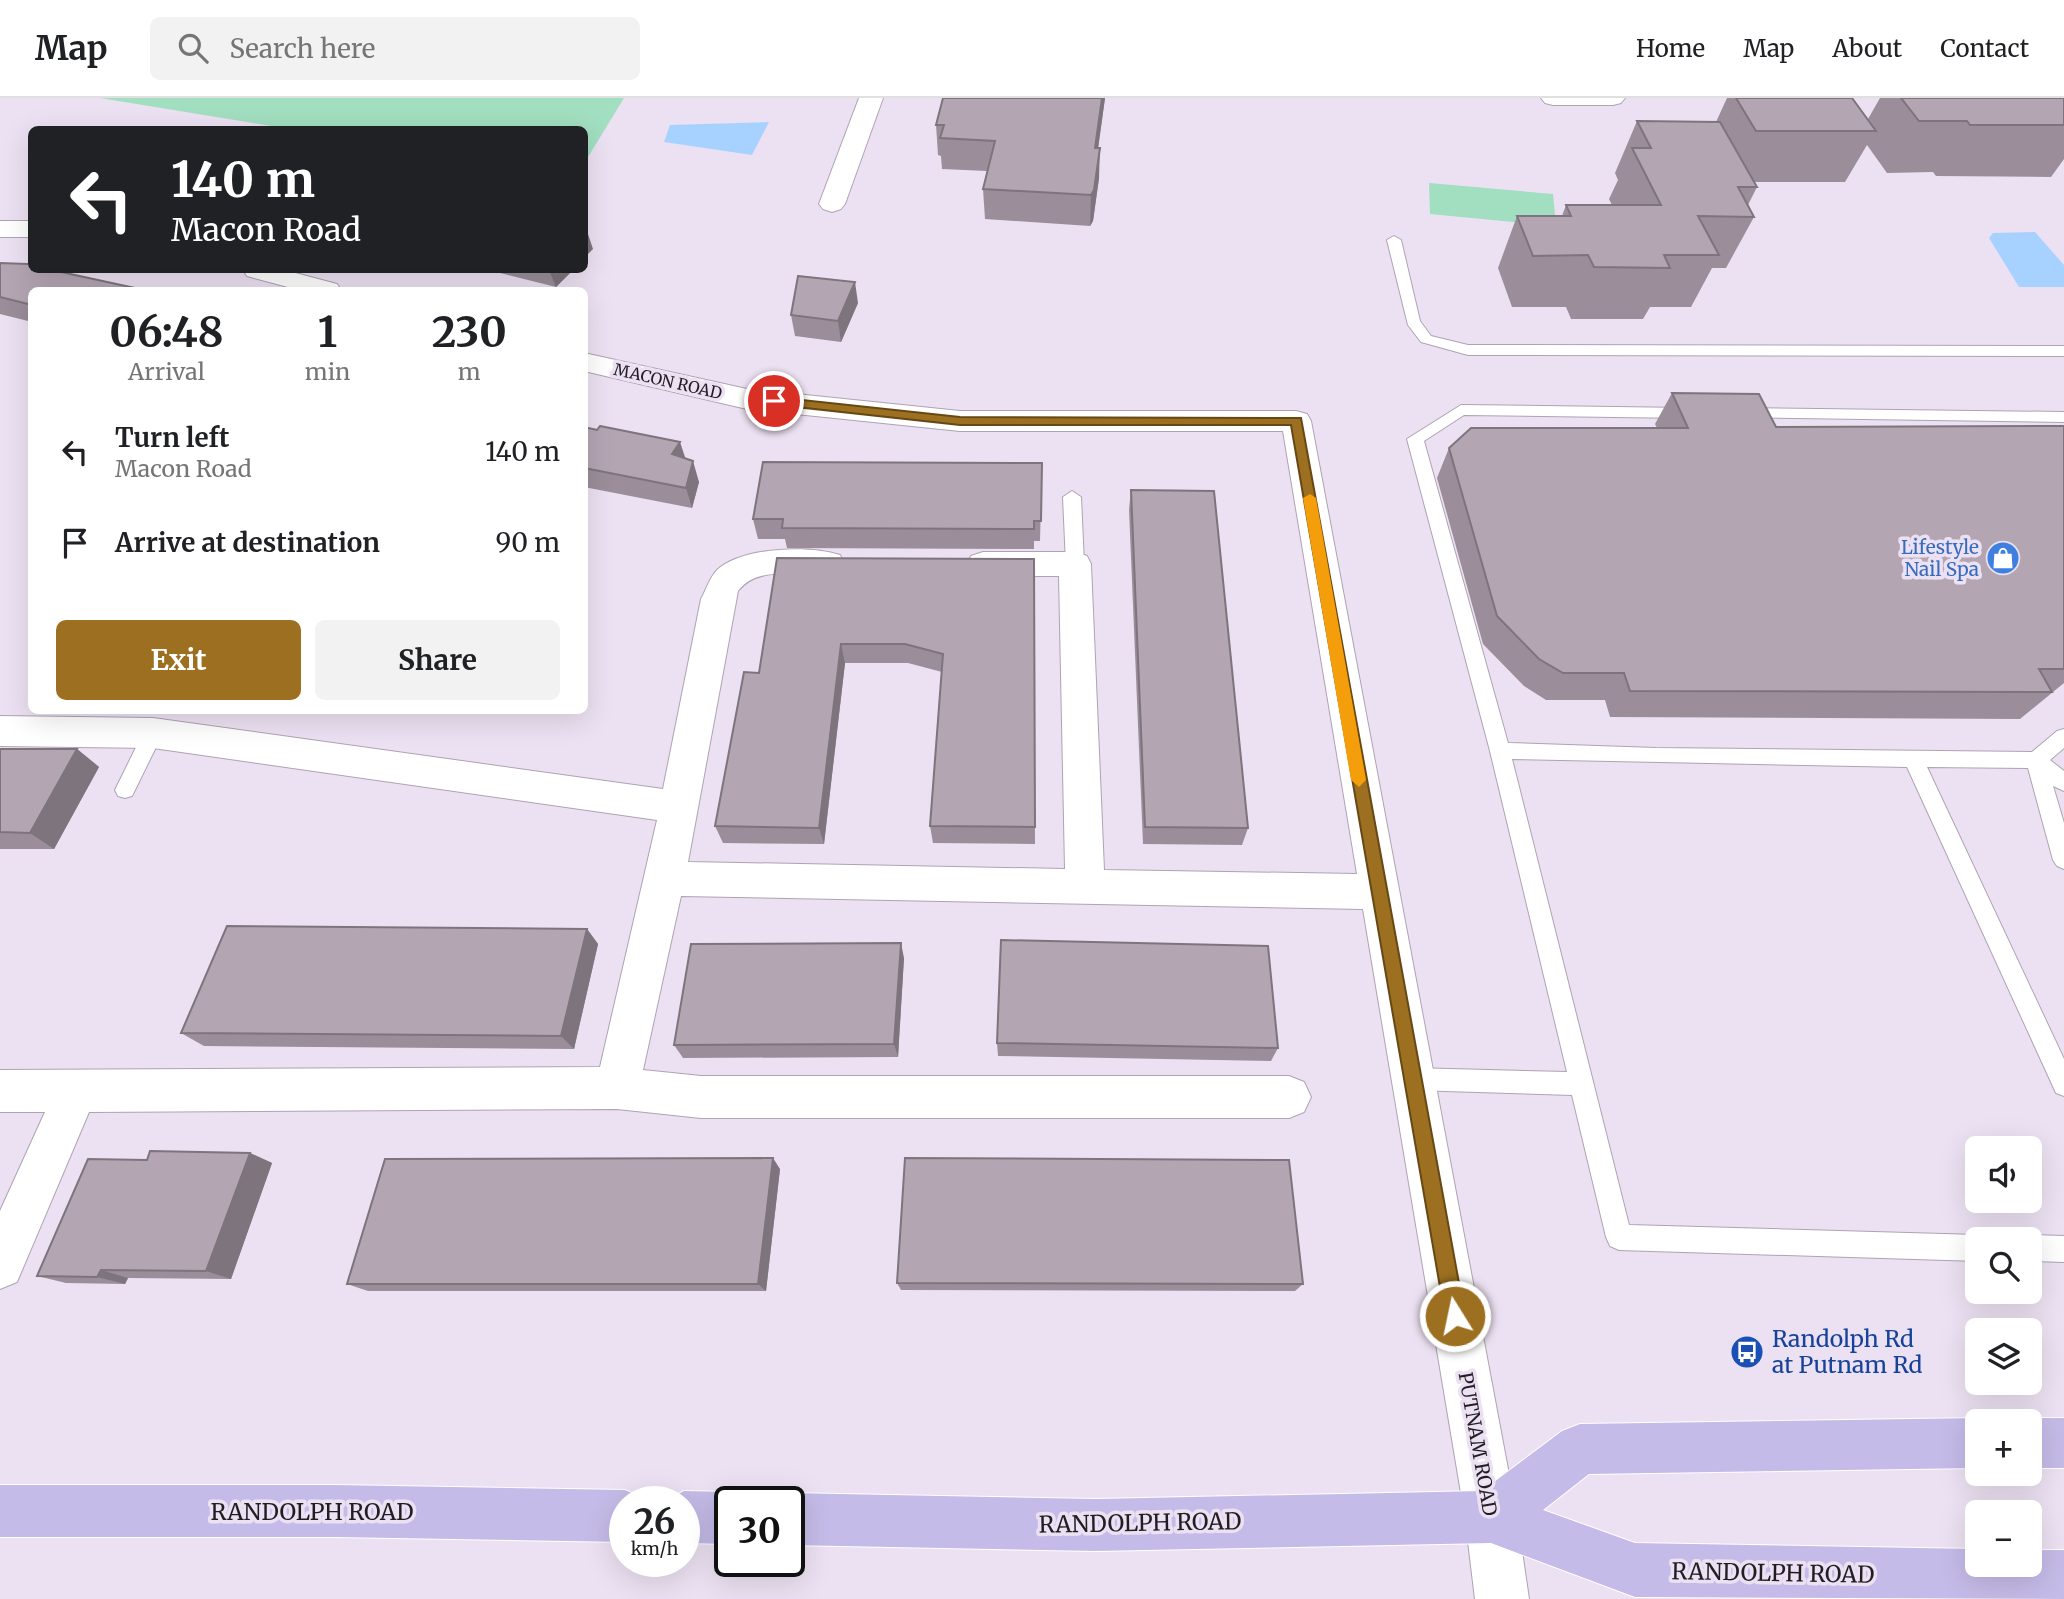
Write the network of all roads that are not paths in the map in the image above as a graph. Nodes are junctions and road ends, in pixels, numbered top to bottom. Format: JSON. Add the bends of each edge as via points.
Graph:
{"nodes":[{"id":1,"x":870,"y":98,"type":"edge"},
{"id":2,"x":1553,"y":98,"type":"edge"},
{"id":3,"x":1613,"y":98,"type":"edge"},
{"id":4,"x":832,"y":204,"type":"dead end"},
{"id":5,"x":0,"y":229,"type":"edge"},
{"id":6,"x":28,"y":229,"type":"edge"},
{"id":7,"x":1394,"y":240,"type":"dead end"},
{"id":8,"x":267,"y":273,"type":"edge"},
{"id":9,"x":316,"y":287,"type":"edge"},
{"id":10,"x":2064,"y":351,"type":"edge"},
{"id":11,"x":588,"y":363,"type":"edge"},
{"id":12,"x":2064,"y":417,"type":"edge"},
{"id":13,"x":1296,"y":421,"type":"joint"},
{"id":14,"x":1072,"y":497,"type":"dead end"},
{"id":15,"x":860,"y":564,"type":"edge"},
{"id":16,"x":954,"y":564,"type":"edge"},
{"id":17,"x":1075,"y":564,"type":"junction"},
{"id":18,"x":0,"y":731,"type":"edge"},
{"id":19,"x":153,"y":733,"type":"junction"},
{"id":20,"x":2064,"y":737,"type":"edge"},
{"id":21,"x":1500,"y":751,"type":"junction"},
{"id":22,"x":1913,"y":759,"type":"junction"},
{"id":23,"x":2036,"y":760,"type":"junction"},
{"id":24,"x":2064,"y":783,"type":"edge"},
{"id":25,"x":125,"y":790,"type":"dead end"},
{"id":26,"x":678,"y":807,"type":"junction"},
{"id":27,"x":2064,"y":860,"type":"edge"},
{"id":28,"x":665,"y":879,"type":"junction"},
{"id":29,"x":1084,"y":887,"type":"junction"},
{"id":30,"x":1378,"y":892,"type":"junction"},
{"id":31,"x":1412,"y":1079,"type":"junction"},
{"id":32,"x":1581,"y":1084,"type":"junction"},
{"id":33,"x":2064,"y":1085,"type":"edge"},
{"id":34,"x":617,"y":1088,"type":"junction"},
{"id":35,"x":0,"y":1091,"type":"edge"},
{"id":36,"x":76,"y":1091,"type":"junction"},
{"id":37,"x":1289,"y":1097,"type":"dead end"},
{"id":38,"x":1965,"y":1248,"type":"edge"},
{"id":39,"x":2042,"y":1248,"type":"edge"},
{"id":40,"x":2064,"y":1249,"type":"edge"},
{"id":41,"x":0,"y":1265,"type":"edge"},
{"id":42,"x":1965,"y":1443,"type":"edge"},
{"id":43,"x":2042,"y":1443,"type":"edge"},
{"id":44,"x":2064,"y":1443,"type":"edge"},
{"id":45,"x":0,"y":1511,"type":"edge"},
{"id":46,"x":609,"y":1516,"type":"edge"},
{"id":47,"x":1491,"y":1517,"type":"junction"},
{"id":48,"x":805,"y":1519,"type":"edge"},
{"id":49,"x":2064,"y":1577,"type":"edge"},
{"id":50,"x":1502,"y":1599,"type":"edge"}],
"edges":[{"from":1,"to":4,"type":"street"},
{"from":2,"to":3,"type":"street"},
{"from":5,"to":6,"type":"street"},
{"from":7,"to":10,"type":"lane","via":[[1413,322],[1426,339],[1468,350]]},
{"from":8,"to":9,"type":"street"},
{"from":11,"to":13,"type":"street","name":"MACON ROAD","via":[[747,399],[960,421]]},
{"from":12,"to":21,"type":"lane","via":[[1461,410],[1415,439]]},
{"from":13,"to":30,"type":"street","name":"PUTNAM ROAD"},
{"from":14,"to":17,"type":"lane"},
{"from":15,"to":26,"type":"street","via":[[780,563],[751,568],[728,580],[718,599]]},
{"from":16,"to":17,"type":"street"},
{"from":17,"to":29,"type":"street"},
{"from":18,"to":19,"type":"street"},
{"from":19,"to":25,"type":"lane"},
{"from":19,"to":26,"type":"street"},
{"from":20,"to":23,"type":"lane"},
{"from":21,"to":22,"type":"lane"},
{"from":21,"to":32,"type":"lane"},
{"from":22,"to":23,"type":"lane"},
{"from":22,"to":33,"type":"lane"},
{"from":23,"to":24,"type":"lane"},
{"from":23,"to":27,"type":"lane"},
{"from":26,"to":28,"type":"street"},
{"from":28,"to":29,"type":"street"},
{"from":28,"to":34,"type":"street"},
{"from":29,"to":30,"type":"street"},
{"from":30,"to":31,"type":"street","name":"PUTNAM ROAD"},
{"from":31,"to":32,"type":"lane"},
{"from":31,"to":47,"type":"street","name":"PUTNAM ROAD"},
{"from":32,"to":38,"type":"lane","via":[[1619,1237]]},
{"from":34,"to":36,"type":"street"},
{"from":34,"to":37,"type":"street","via":[[701,1097]]},
{"from":35,"to":36,"type":"street"},
{"from":36,"to":41,"type":"street"},
{"from":39,"to":40,"type":"lane"},
{"from":42,"to":47,"type":"main road","via":[[1580,1449]]},
{"from":43,"to":44,"type":"main road"},
{"from":45,"to":46,"type":"main road","name":"RANDOLPH ROAD"},
{"from":47,"to":48,"type":"main road","name":"RANDOLPH ROAD","via":[[1096,1525]]},
{"from":47,"to":49,"type":"main road","name":"RANDOLPH ROAD","via":[[1635,1570]]},
{"from":47,"to":50,"type":"street","name":"PUTNAM ROAD"}]}
